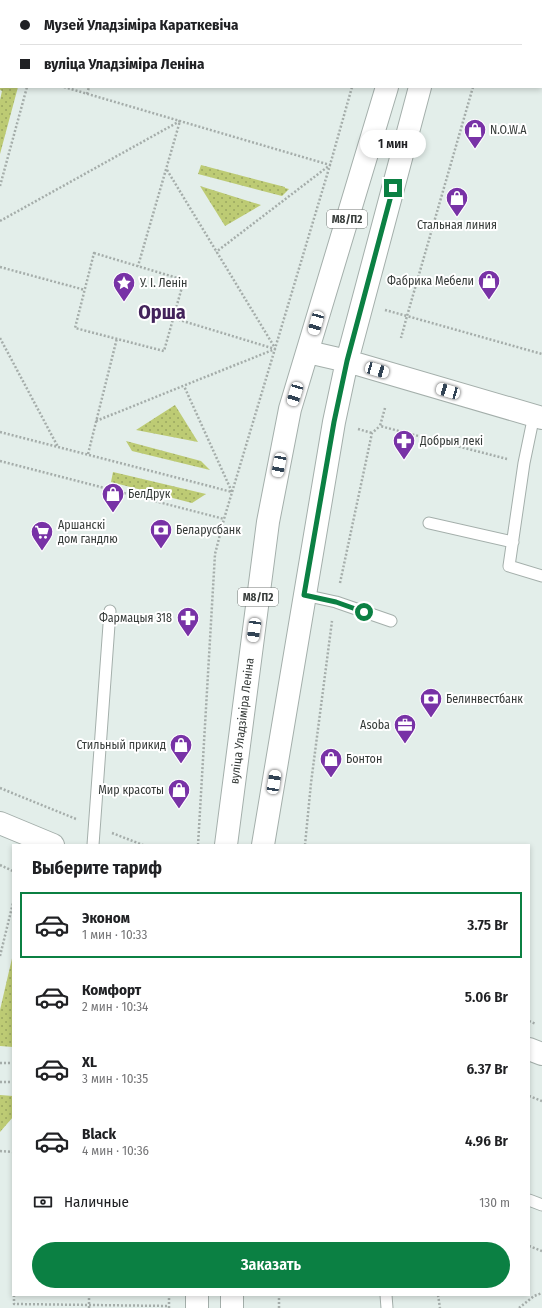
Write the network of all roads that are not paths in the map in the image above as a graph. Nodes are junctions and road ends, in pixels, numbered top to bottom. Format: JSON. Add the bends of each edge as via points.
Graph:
{"nodes":[{"id":1,"x":387,"y":88,"type":"edge"},
{"id":2,"x":420,"y":88,"type":"edge"},
{"id":3,"x":308,"y":352,"type":"junction"},
{"id":4,"x":347,"y":361,"type":"junction"},
{"id":5,"x":538,"y":417,"type":"edge"},
{"id":6,"x":429,"y":523,"type":"dead end"},
{"id":7,"x":512,"y":542,"type":"junction"},
{"id":8,"x":542,"y":576,"type":"edge"},
{"id":9,"x":304,"y":595,"type":"junction"},
{"id":10,"x":110,"y":611,"type":"dead end"},
{"id":11,"x":391,"y":621,"type":"dead end"},
{"id":12,"x":0,"y":823,"type":"edge"},
{"id":13,"x":50,"y":844,"type":"edge"},
{"id":14,"x":93,"y":844,"type":"edge"},
{"id":15,"x":226,"y":844,"type":"edge"},
{"id":16,"x":263,"y":844,"type":"edge"},
{"id":17,"x":530,"y":1049,"type":"edge"},
{"id":18,"x":542,"y":1054,"type":"edge"},
{"id":19,"x":530,"y":1200,"type":"edge"},
{"id":20,"x":542,"y":1205,"type":"edge"},
{"id":21,"x":197,"y":1296,"type":"edge"},
{"id":22,"x":232,"y":1296,"type":"edge"},
{"id":23,"x":386,"y":1296,"type":"edge"},
{"id":24,"x":197,"y":1308,"type":"edge"},
{"id":25,"x":232,"y":1308,"type":"edge"},
{"id":26,"x":387,"y":1308,"type":"edge"}],
"edges":[{"from":1,"to":3,"type":"main road","name":"вуліца Уладзіміра Леніна","number":"М8/П2"},
{"from":2,"to":4,"type":"main road","number":"М8/П2"},
{"from":3,"to":4,"type":"main road"},
{"from":3,"to":15,"type":"main road","name":"вуліца Уладзіміра Леніна","number":"М8/П2","via":[[290,409],[268,522]]},
{"from":4,"to":5,"type":"main road"},
{"from":4,"to":9,"type":"main road","number":"М8/П2"},
{"from":5,"to":7,"type":"lane","via":[[524,464]]},
{"from":6,"to":7,"type":"lane"},
{"from":7,"to":8,"type":"lane","via":[[509,566]]},
{"from":9,"to":11,"type":"lane","via":[[336,602]]},
{"from":9,"to":16,"type":"main road","number":"М8/П2"},
{"from":10,"to":14,"type":"lane"},
{"from":12,"to":13,"type":"main road"},
{"from":17,"to":18,"type":"main road"},
{"from":19,"to":20,"type":"lane"},
{"from":21,"to":24,"type":"main road"},
{"from":22,"to":25,"type":"main road"},
{"from":23,"to":26,"type":"lane"}]}
